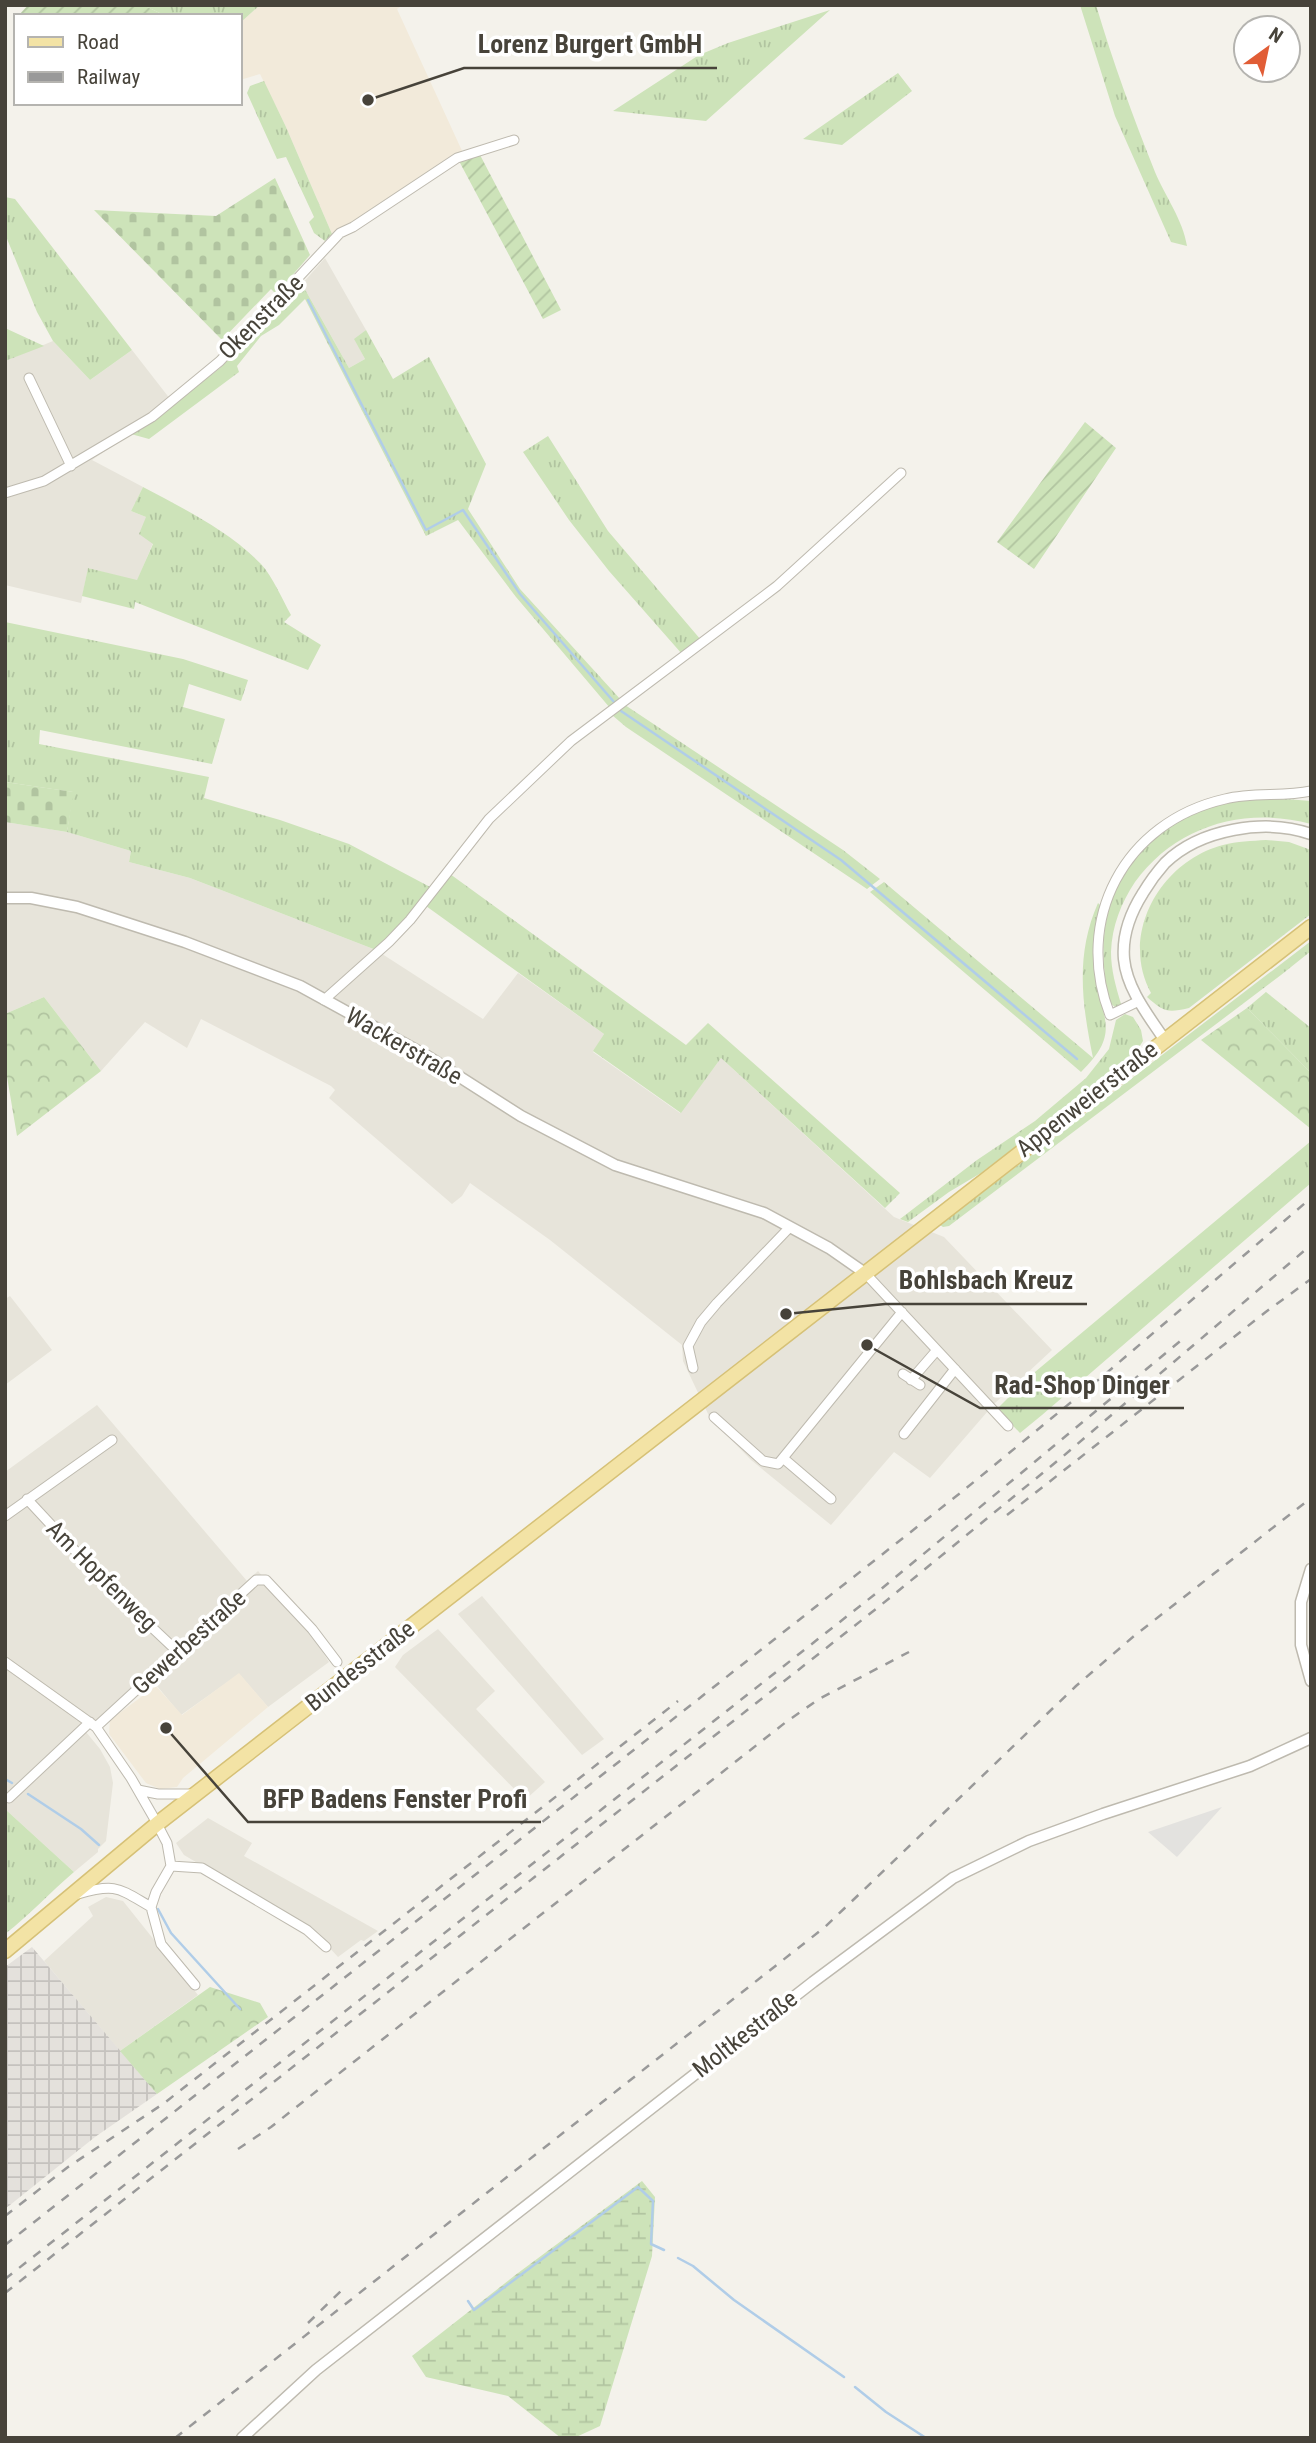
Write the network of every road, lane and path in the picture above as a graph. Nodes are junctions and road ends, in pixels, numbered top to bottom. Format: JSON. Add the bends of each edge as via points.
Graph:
{"nodes":[{"id":1,"x":514,"y":140,"type":"dead end"},
{"id":2,"x":29,"y":378,"type":"dead end"},
{"id":3,"x":71,"y":466,"type":"junction"},
{"id":4,"x":901,"y":473,"type":"dead end"},
{"id":5,"x":5,"y":493,"type":"edge"},
{"id":6,"x":1311,"y":791,"type":"edge"},
{"id":7,"x":1311,"y":834,"type":"edge"},
{"id":8,"x":5,"y":898,"type":"edge"},
{"id":9,"x":1311,"y":927,"type":"edge"},
{"id":10,"x":324,"y":1000,"type":"junction"},
{"id":11,"x":1139,"y":1001,"type":"junction"},
{"id":12,"x":1164,"y":1039,"type":"junction"},
{"id":13,"x":789,"y":1228,"type":"junction"},
{"id":14,"x":865,"y":1273,"type":"junction"},
{"id":15,"x":902,"y":1312,"type":"junction"},
{"id":16,"x":937,"y":1350,"type":"junction"},
{"id":17,"x":693,"y":1368,"type":"dead end"},
{"id":18,"x":955,"y":1369,"type":"junction"},
{"id":19,"x":911,"y":1380,"type":"dead end"},
{"id":20,"x":718,"y":1386,"type":"joint"},
{"id":21,"x":714,"y":1417,"type":"dead end"},
{"id":22,"x":1008,"y":1426,"type":"dead end"},
{"id":23,"x":904,"y":1434,"type":"dead end"},
{"id":24,"x":112,"y":1440,"type":"dead end"},
{"id":25,"x":783,"y":1458,"type":"junction"},
{"id":26,"x":27,"y":1499,"type":"junction"},
{"id":27,"x":831,"y":1499,"type":"dead end"},
{"id":28,"x":5,"y":1516,"type":"edge"},
{"id":29,"x":1311,"y":1569,"type":"edge"},
{"id":30,"x":178,"y":1652,"type":"junction"},
{"id":31,"x":5,"y":1662,"type":"edge"},
{"id":32,"x":337,"y":1662,"type":"dead end"},
{"id":33,"x":1311,"y":1681,"type":"edge"},
{"id":34,"x":93,"y":1725,"type":"junction"},
{"id":35,"x":1311,"y":1738,"type":"edge"},
{"id":36,"x":138,"y":1790,"type":"junction"},
{"id":37,"x":195,"y":1794,"type":"junction"},
{"id":38,"x":9,"y":1798,"type":"dead end"},
{"id":39,"x":157,"y":1824,"type":"junction"},
{"id":40,"x":171,"y":1866,"type":"junction"},
{"id":41,"x":73,"y":1895,"type":"junction"},
{"id":42,"x":151,"y":1907,"type":"junction"},
{"id":43,"x":326,"y":1947,"type":"dead end"},
{"id":44,"x":5,"y":1951,"type":"edge"},
{"id":45,"x":195,"y":1985,"type":"dead end"},
{"id":46,"x":242,"y":2438,"type":"edge"}],
"edges":[{"from":1,"to":3,"type":"street","name":"Okenstraße","via":[[457,158],[340,233],[220,360],[152,417]]},
{"from":2,"to":3,"type":"street"},
{"from":3,"to":5,"type":"street","name":"Okenstraße","via":[[44,481]]},
{"from":4,"to":10,"type":"street","via":[[777,586],[571,741],[489,819],[410,920]]},
{"from":6,"to":11,"type":"street","via":[[1227,798],[1190,810],[1162,826],[1130,857],[1102,912],[1097,969],[1110,1015]]},
{"from":7,"to":11,"type":"street","via":[[1274,827],[1237,830],[1210,836],[1165,863],[1134,906],[1126,931],[1124,958]]},
{"from":8,"to":10,"type":"street","name":"Wackerstraße","via":[[77,907],[185,942],[300,986]]},
{"from":9,"to":12,"type":"main road","name":"Appenweierstraße"},
{"from":10,"to":13,"type":"street","name":"Wackerstraße","via":[[427,1056],[521,1116],[615,1165],[764,1213]]},
{"from":11,"to":12,"type":"street"},
{"from":12,"to":14,"type":"main road","name":"Appenweierstraße"},
{"from":13,"to":14,"type":"street","name":"Wackerstraße","via":[[830,1248]]},
{"from":13,"to":17,"type":"street","via":[[701,1322],[688,1346]]},
{"from":14,"to":15,"type":"street","name":"Wackerstraße"},
{"from":14,"to":20,"type":"main road","name":"Appenweierstraße"},
{"from":15,"to":16,"type":"street","name":"Wackerstraße"},
{"from":15,"to":25,"type":"street"},
{"from":16,"to":18,"type":"street","name":"Wackerstraße"},
{"from":16,"to":19,"type":"street"},
{"from":18,"to":22,"type":"street","name":"Wackerstraße"},
{"from":18,"to":23,"type":"street"},
{"from":20,"to":37,"type":"main road","name":"Bundesstraße"},
{"from":21,"to":25,"type":"street","via":[[763,1461],[778,1464]]},
{"from":24,"to":26,"type":"street"},
{"from":25,"to":27,"type":"street"},
{"from":26,"to":28,"type":"street"},
{"from":26,"to":30,"type":"street","name":"Am Hopfenweg"},
{"from":29,"to":33,"type":"street","via":[[1301,1602],[1301,1645]]},
{"from":30,"to":32,"type":"street","name":"Gewerbestraße","via":[[260,1579],[312,1629]]},
{"from":30,"to":34,"type":"street","name":"Gewerbestraße"},
{"from":31,"to":34,"type":"street"},
{"from":34,"to":36,"type":"street"},
{"from":34,"to":38,"type":"street"},
{"from":35,"to":46,"type":"street","name":"Moltkestraße","via":[[1250,1766],[1029,1841],[953,1878],[316,2370]]},
{"from":36,"to":37,"type":"street"},
{"from":36,"to":39,"type":"street"},
{"from":37,"to":39,"type":"main road","name":"Bundesstraße"},
{"from":39,"to":40,"type":"street"},
{"from":39,"to":41,"type":"main road","name":"Bundesstraße"},
{"from":40,"to":42,"type":"street"},
{"from":40,"to":43,"type":"street","via":[[202,1868],[307,1930]]},
{"from":41,"to":42,"type":"street","via":[[104,1886],[120,1889]]},
{"from":41,"to":44,"type":"main road","name":"Bundesstraße"},
{"from":42,"to":45,"type":"street","via":[[161,1944]]}]}
